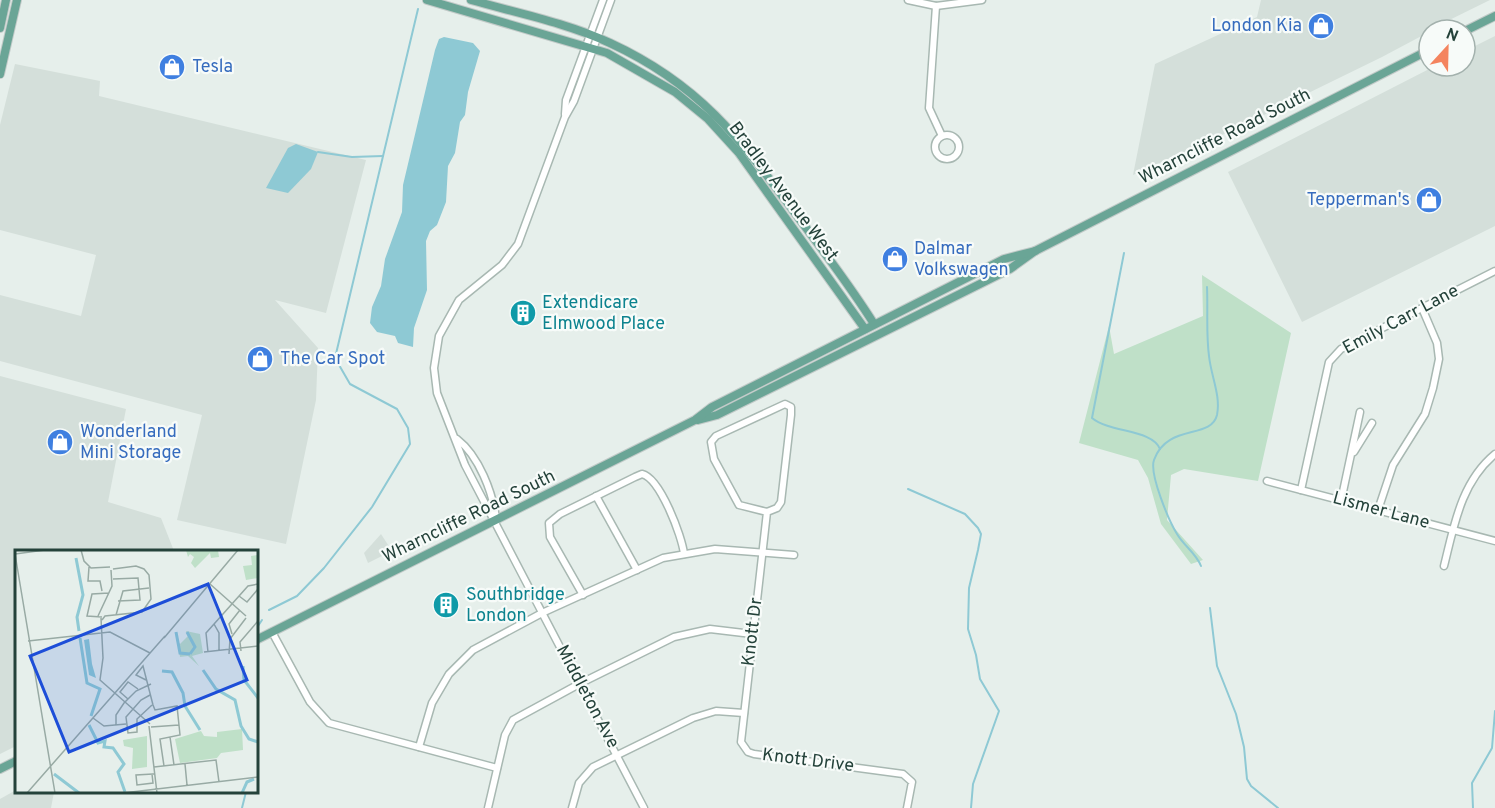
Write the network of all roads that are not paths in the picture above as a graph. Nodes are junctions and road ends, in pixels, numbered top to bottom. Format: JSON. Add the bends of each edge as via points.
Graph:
{"nodes":[{"id":1,"x":6,"y":0,"type":"edge"},
{"id":2,"x":17,"y":0,"type":"edge"},
{"id":3,"x":428,"y":0,"type":"edge"},
{"id":4,"x":471,"y":0,"type":"edge"},
{"id":5,"x":603,"y":0,"type":"edge"},
{"id":6,"x":611,"y":0,"type":"edge"},
{"id":7,"x":908,"y":0,"type":"edge"},
{"id":8,"x":982,"y":0,"type":"edge"},
{"id":9,"x":936,"y":6,"type":"junction"},
{"id":10,"x":1495,"y":16,"type":"edge"},
{"id":11,"x":1477,"y":26,"type":"edge"},
{"id":12,"x":0,"y":28,"type":"edge"},
{"id":13,"x":594,"y":36,"type":"junction"},
{"id":14,"x":590,"y":48,"type":"junction"},
{"id":15,"x":1417,"y":56,"type":"edge"},
{"id":16,"x":0,"y":74,"type":"edge"},
{"id":17,"x":942,"y":136,"type":"junction"},
{"id":18,"x":1035,"y":251,"type":"junction"},
{"id":19,"x":1495,"y":272,"type":"edge"},
{"id":20,"x":1422,"y":308,"type":"junction"},
{"id":21,"x":874,"y":324,"type":"junction"},
{"id":22,"x":865,"y":329,"type":"junction"},
{"id":23,"x":1360,"y":412,"type":"dead end"},
{"id":24,"x":695,"y":420,"type":"junction"},
{"id":25,"x":1372,"y":423,"type":"dead end"},
{"id":26,"x":457,"y":438,"type":"junction"},
{"id":27,"x":1495,"y":454,"type":"edge"},
{"id":28,"x":1350,"y":458,"type":"junction"},
{"id":29,"x":1267,"y":481,"type":"dead end"},
{"id":30,"x":1301,"y":490,"type":"junction"},
{"id":31,"x":596,"y":496,"type":"junction"},
{"id":32,"x":1341,"y":501,"type":"junction"},
{"id":33,"x":1378,"y":510,"type":"junction"},
{"id":34,"x":767,"y":512,"type":"junction"},
{"id":35,"x":497,"y":521,"type":"junction"},
{"id":36,"x":1453,"y":530,"type":"junction"},
{"id":37,"x":1495,"y":541,"type":"edge"},
{"id":38,"x":762,"y":552,"type":"junction"},
{"id":39,"x":684,"y":554,"type":"junction"},
{"id":40,"x":794,"y":555,"type":"dead end"},
{"id":41,"x":1444,"y":566,"type":"dead end"},
{"id":42,"x":637,"y":570,"type":"junction"},
{"id":43,"x":583,"y":595,"type":"junction"},
{"id":44,"x":543,"y":613,"type":"junction"},
{"id":45,"x":272,"y":632,"type":"junction"},
{"id":46,"x":752,"y":634,"type":"junction"},
{"id":47,"x":258,"y":639,"type":"edge"},
{"id":48,"x":581,"y":683,"type":"junction"},
{"id":49,"x":744,"y":713,"type":"junction"},
{"id":50,"x":419,"y":747,"type":"junction"},
{"id":51,"x":618,"y":756,"type":"junction"},
{"id":52,"x":15,"y":762,"type":"edge"},
{"id":53,"x":497,"y":768,"type":"junction"},
{"id":54,"x":0,"y":769,"type":"edge"},
{"id":55,"x":488,"y":808,"type":"edge"},
{"id":56,"x":572,"y":808,"type":"edge"},
{"id":57,"x":644,"y":808,"type":"edge"},
{"id":58,"x":907,"y":808,"type":"edge"}],
"edges":[{"from":1,"to":12,"type":"main road"},
{"from":2,"to":16,"type":"main road"},
{"from":3,"to":14,"type":"main road","name":"Bradley Avenue West"},
{"from":4,"to":13,"type":"main road","name":"Bradley Avenue West"},
{"from":5,"to":13,"type":"street"},
{"from":6,"to":13,"type":"street"},
{"from":7,"to":9,"type":"street"},
{"from":8,"to":9,"type":"street"},
{"from":9,"to":17,"type":"street","via":[[929,108]]},
{"from":10,"to":11,"type":"main road"},
{"from":13,"to":14,"type":"street"},
{"from":13,"to":21,"type":"main road","name":"Bradley Avenue West","via":[[650,63],[707,105],[745,146]]},
{"from":14,"to":22,"type":"main road","name":"Bradley Avenue West","via":[[644,72],[708,119],[739,153]]},
{"from":14,"to":26,"type":"street","via":[[566,100],[565,117],[518,244],[502,265],[459,300],[439,336],[435,385]]},
{"from":15,"to":18,"type":"main road","name":"Wharncliffe Road South"},
{"from":17,"to":17,"type":"street","via":[[936,142],[936,152],[942,158],[951,158],[958,152],[958,142],[951,136]]},
{"from":18,"to":21,"type":"main road","name":"Wharncliffe Road South","via":[[1004,260]]},
{"from":18,"to":24,"type":"main road","name":"Wharncliffe Road South","via":[[1010,269],[886,332],[717,415]]},
{"from":19,"to":20,"type":"street","name":"Emily Carr Lane"},
{"from":20,"to":30,"type":"street","name":"Emily Carr Lane","via":[[1341,349],[1329,362]]},
{"from":20,"to":33,"type":"street","via":[[1437,343],[1439,359],[1433,388],[1425,414],[1393,465]]},
{"from":21,"to":22,"type":"main road","name":"Wharncliffe Road South"},
{"from":22,"to":24,"type":"main road","name":"Wharncliffe Road South","via":[[712,407]]},
{"from":23,"to":28,"type":"street"},
{"from":24,"to":35,"type":"main road","name":"Wharncliffe Road South"},
{"from":25,"to":28,"type":"street"},
{"from":26,"to":35,"type":"street","via":[[465,465]]},
{"from":26,"to":35,"type":"street","via":[[465,445],[495,503]]},
{"from":27,"to":36,"type":"street","via":[[1471,481]]},
{"from":28,"to":32,"type":"street"},
{"from":29,"to":30,"type":"street","name":"Lismer Lane"},
{"from":30,"to":32,"type":"street","name":"Lismer Lane"},
{"from":31,"to":39,"type":"street","via":[[647,475],[678,529]]},
{"from":31,"to":42,"type":"street"},
{"from":31,"to":43,"type":"street","via":[[553,518],[548,528]]},
{"from":32,"to":33,"type":"street","name":"Lismer Lane"},
{"from":33,"to":36,"type":"street","name":"Lismer Lane"},
{"from":34,"to":34,"type":"street","via":[[781,502],[791,415],[791,407],[784,404],[716,436],[711,442],[714,459],[739,505]]},
{"from":34,"to":38,"type":"street","name":"Knott Dr"},
{"from":35,"to":44,"type":"street","name":"Middleton Ave"},
{"from":35,"to":45,"type":"main road","name":"Wharncliffe Road South"},
{"from":36,"to":37,"type":"street","name":"Lismer Lane"},
{"from":36,"to":41,"type":"street"},
{"from":38,"to":39,"type":"street","via":[[715,549]]},
{"from":38,"to":40,"type":"street"},
{"from":38,"to":46,"type":"street","name":"Knott Dr"},
{"from":39,"to":42,"type":"street"},
{"from":42,"to":43,"type":"street"},
{"from":43,"to":44,"type":"street"},
{"from":44,"to":48,"type":"street","name":"Middleton Ave"},
{"from":44,"to":50,"type":"street","via":[[473,650],[449,674],[432,703]]},
{"from":45,"to":47,"type":"main road","name":"Wharncliffe Road South"},
{"from":45,"to":50,"type":"street","via":[[310,702],[329,723]]},
{"from":46,"to":48,"type":"street","via":[[710,629],[674,637]]},
{"from":46,"to":49,"type":"street","name":"Knott Dr"},
{"from":48,"to":51,"type":"street","name":"Middleton Ave"},
{"from":48,"to":53,"type":"street","via":[[513,720]]},
{"from":49,"to":51,"type":"street","via":[[716,711],[693,718]]},
{"from":49,"to":58,"type":"street","name":"Knott Drive","via":[[741,741],[748,752],[909,777],[913,788]]},
{"from":50,"to":53,"type":"street"},
{"from":51,"to":56,"type":"street","via":[[585,775]]},
{"from":51,"to":57,"type":"street","name":"Middleton Ave"},
{"from":52,"to":54,"type":"main road"},
{"from":53,"to":55,"type":"street"}]}
